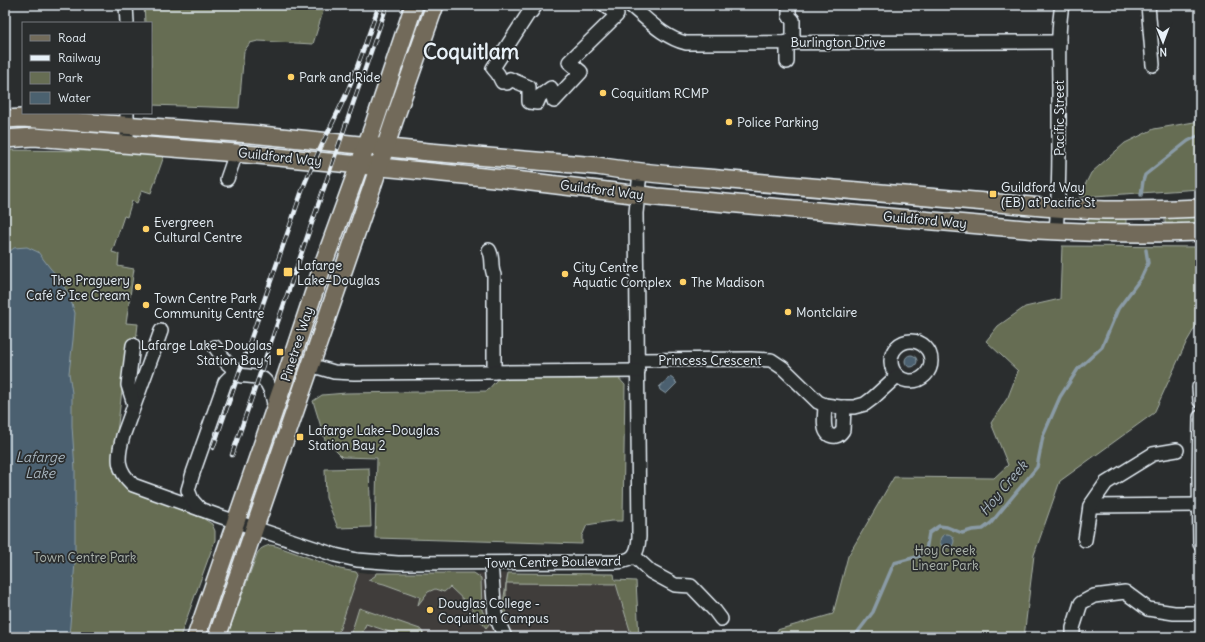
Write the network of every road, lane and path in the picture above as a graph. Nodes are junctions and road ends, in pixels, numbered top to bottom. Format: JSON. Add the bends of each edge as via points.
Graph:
{"nodes":[{"id":1,"x":126,"y":5,"type":"edge"},
{"id":2,"x":414,"y":5,"type":"edge"},
{"id":3,"x":435,"y":5,"type":"edge"},
{"id":4,"x":536,"y":5,"type":"edge"},
{"id":5,"x":606,"y":5,"type":"edge"},
{"id":6,"x":630,"y":5,"type":"edge"},
{"id":7,"x":789,"y":5,"type":"edge"},
{"id":8,"x":797,"y":5,"type":"edge"},
{"id":9,"x":1062,"y":5,"type":"edge"},
{"id":10,"x":1148,"y":5,"type":"edge"},
{"id":11,"x":793,"y":20,"type":"junction"},
{"id":12,"x":127,"y":22,"type":"edge"},
{"id":13,"x":790,"y":42,"type":"junction"},
{"id":14,"x":1059,"y":42,"type":"junction"},
{"id":15,"x":787,"y":62,"type":"dead end"},
{"id":16,"x":1153,"y":65,"type":"dead end"},
{"id":17,"x":5,"y":119,"type":"edge"},
{"id":18,"x":127,"y":120,"type":"edge"},
{"id":19,"x":5,"y":139,"type":"edge"},
{"id":20,"x":127,"y":145,"type":"junction"},
{"id":21,"x":366,"y":145,"type":"junction"},
{"id":22,"x":386,"y":147,"type":"junction"},
{"id":23,"x":236,"y":153,"type":"junction"},
{"id":24,"x":359,"y":165,"type":"junction"},
{"id":25,"x":379,"y":167,"type":"junction"},
{"id":26,"x":640,"y":172,"type":"junction"},
{"id":27,"x":227,"y":179,"type":"dead end"},
{"id":28,"x":637,"y":194,"type":"junction"},
{"id":29,"x":1058,"y":208,"type":"junction"},
{"id":30,"x":1200,"y":208,"type":"edge"},
{"id":31,"x":1056,"y":231,"type":"junction"},
{"id":32,"x":1200,"y":232,"type":"edge"},
{"id":33,"x":489,"y":250,"type":"dead end"},
{"id":34,"x":161,"y":331,"type":"dead end"},
{"id":35,"x":133,"y":345,"type":"dead end"},
{"id":36,"x":215,"y":347,"type":"dead end"},
{"id":37,"x":310,"y":365,"type":"junction"},
{"id":38,"x":638,"y":365,"type":"junction"},
{"id":39,"x":494,"y":372,"type":"junction"},
{"id":40,"x":241,"y":376,"type":"junction"},
{"id":41,"x":897,"y":376,"type":"dead end"},
{"id":42,"x":1199,"y":387,"type":"edge"},
{"id":43,"x":1200,"y":401,"type":"edge"},
{"id":44,"x":134,"y":404,"type":"junction"},
{"id":45,"x":825,"y":406,"type":"junction"},
{"id":46,"x":844,"y":407,"type":"junction"},
{"id":47,"x":275,"y":408,"type":"junction"},
{"id":48,"x":1200,"y":417,"type":"edge"},
{"id":49,"x":1177,"y":450,"type":"dead end"},
{"id":50,"x":1199,"y":505,"type":"edge"},
{"id":51,"x":1090,"y":506,"type":"junction"},
{"id":52,"x":200,"y":509,"type":"junction"},
{"id":53,"x":236,"y":522,"type":"junction"},
{"id":54,"x":255,"y":528,"type":"junction"},
{"id":55,"x":1085,"y":540,"type":"dead end"},
{"id":56,"x":1200,"y":544,"type":"edge"},
{"id":57,"x":634,"y":556,"type":"junction"},
{"id":58,"x":491,"y":563,"type":"junction"},
{"id":59,"x":1200,"y":613,"type":"edge"},
{"id":60,"x":721,"y":620,"type":"dead end"},
{"id":61,"x":196,"y":637,"type":"edge"},
{"id":62,"x":217,"y":637,"type":"edge"},
{"id":63,"x":505,"y":637,"type":"edge"},
{"id":64,"x":1073,"y":637,"type":"edge"}],
"edges":[{"from":1,"to":12,"type":"street"},
{"from":2,"to":21,"type":"main road","name":"Pinetree Way"},
{"from":3,"to":22,"type":"main road","name":"Pinetree Way"},
{"from":4,"to":5,"type":"street","via":[[492,68],[502,82],[507,83],[510,79],[529,87],[529,102],[537,103],[540,96],[551,88],[554,101],[581,72],[570,62],[617,15]]},
{"from":6,"to":13,"type":"street","name":"Burlington Drive","via":[[678,41]]},
{"from":7,"to":11,"type":"street","via":[[789,16]]},
{"from":8,"to":11,"type":"street","via":[[797,17]]},
{"from":9,"to":14,"type":"street","name":"Pacific Street"},
{"from":10,"to":16,"type":"street"},
{"from":11,"to":13,"type":"street"},
{"from":13,"to":14,"type":"street","name":"Burlington Drive"},
{"from":13,"to":15,"type":"street"},
{"from":14,"to":29,"type":"street","name":"Pacific Street"},
{"from":17,"to":18,"type":"main road","name":"Guildford Way"},
{"from":18,"to":20,"type":"street"},
{"from":18,"to":21,"type":"main road","name":"Guildford Way"},
{"from":19,"to":20,"type":"main road","name":"Guildford Way","via":[[34,137]]},
{"from":20,"to":23,"type":"main road","name":"Guildford Way"},
{"from":21,"to":22,"type":"main road","name":"Guildford Way"},
{"from":21,"to":24,"type":"main road","name":"Pinetree Way"},
{"from":22,"to":25,"type":"main road","name":"Pinetree Way"},
{"from":22,"to":26,"type":"main road","name":"Guildford Way"},
{"from":23,"to":24,"type":"main road","name":"Guildford Way"},
{"from":23,"to":27,"type":"street"},
{"from":24,"to":25,"type":"main road","name":"Guildford Way"},
{"from":24,"to":47,"type":"main road","name":"Pinetree Way"},
{"from":25,"to":28,"type":"main road","name":"Guildford Way"},
{"from":25,"to":37,"type":"main road","name":"Pinetree Way"},
{"from":26,"to":28,"type":"street","name":"Town Centre Boulevard"},
{"from":26,"to":29,"type":"main road","name":"Guildford Way"},
{"from":28,"to":31,"type":"main road","name":"Guildford Way"},
{"from":28,"to":38,"type":"street","name":"Town Centre Boulevard"},
{"from":29,"to":30,"type":"main road","name":"Guildford Way"},
{"from":29,"to":31,"type":"street","name":"Pacific Street"},
{"from":31,"to":32,"type":"main road","name":"Guildford Way","via":[[1139,234]]},
{"from":33,"to":39,"type":"street","via":[[494,278]]},
{"from":34,"to":44,"type":"street","name":"Town Centre Boulevard"},
{"from":35,"to":44,"type":"street","via":[[128,385]]},
{"from":36,"to":40,"type":"street"},
{"from":37,"to":39,"type":"street","name":"Princess Crescent","via":[[334,372],[354,373]]},
{"from":37,"to":54,"type":"main road","name":"Pinetree Way"},
{"from":38,"to":39,"type":"street","name":"Princess Crescent"},
{"from":38,"to":45,"type":"street","name":"Princess Crescent","via":[[771,360]]},
{"from":38,"to":57,"type":"street","name":"Town Centre Boulevard","via":[[639,538],[638,550]]},
{"from":40,"to":47,"type":"street","via":[[263,380],[271,391]]},
{"from":40,"to":52,"type":"street","via":[[230,376],[225,382],[193,472],[188,490]]},
{"from":41,"to":46,"type":"street","via":[[865,404]]},
{"from":42,"to":43,"type":"street"},
{"from":44,"to":52,"type":"street","name":"Town Centre Boulevard","via":[[119,450],[121,470],[126,478],[133,485]]},
{"from":45,"to":46,"type":"street"},
{"from":45,"to":46,"type":"street","via":[[825,429],[832,436],[841,434],[844,430]]},
{"from":47,"to":53,"type":"main road","name":"Pinetree Way"},
{"from":48,"to":50,"type":"street"},
{"from":49,"to":51,"type":"street","via":[[1153,454],[1106,484]]},
{"from":50,"to":51,"type":"street"},
{"from":50,"to":56,"type":"street"},
{"from":51,"to":55,"type":"street"},
{"from":52,"to":53,"type":"street","name":"Town Centre Boulevard"},
{"from":53,"to":54,"type":"street","name":"Town Centre Boulevard"},
{"from":53,"to":61,"type":"main road","name":"Pinetree Way"},
{"from":54,"to":58,"type":"street","name":"Town Centre Boulevard","via":[[357,560],[398,563]]},
{"from":54,"to":62,"type":"main road","name":"Pinetree Way"},
{"from":57,"to":58,"type":"street","name":"Town Centre Boulevard","via":[[618,562]]},
{"from":57,"to":60,"type":"street","via":[[651,572],[675,585],[690,586]]},
{"from":58,"to":63,"type":"street","via":[[495,614]]},
{"from":59,"to":64,"type":"street","via":[[1148,609],[1125,592],[1094,596],[1081,603],[1073,628]]}]}
